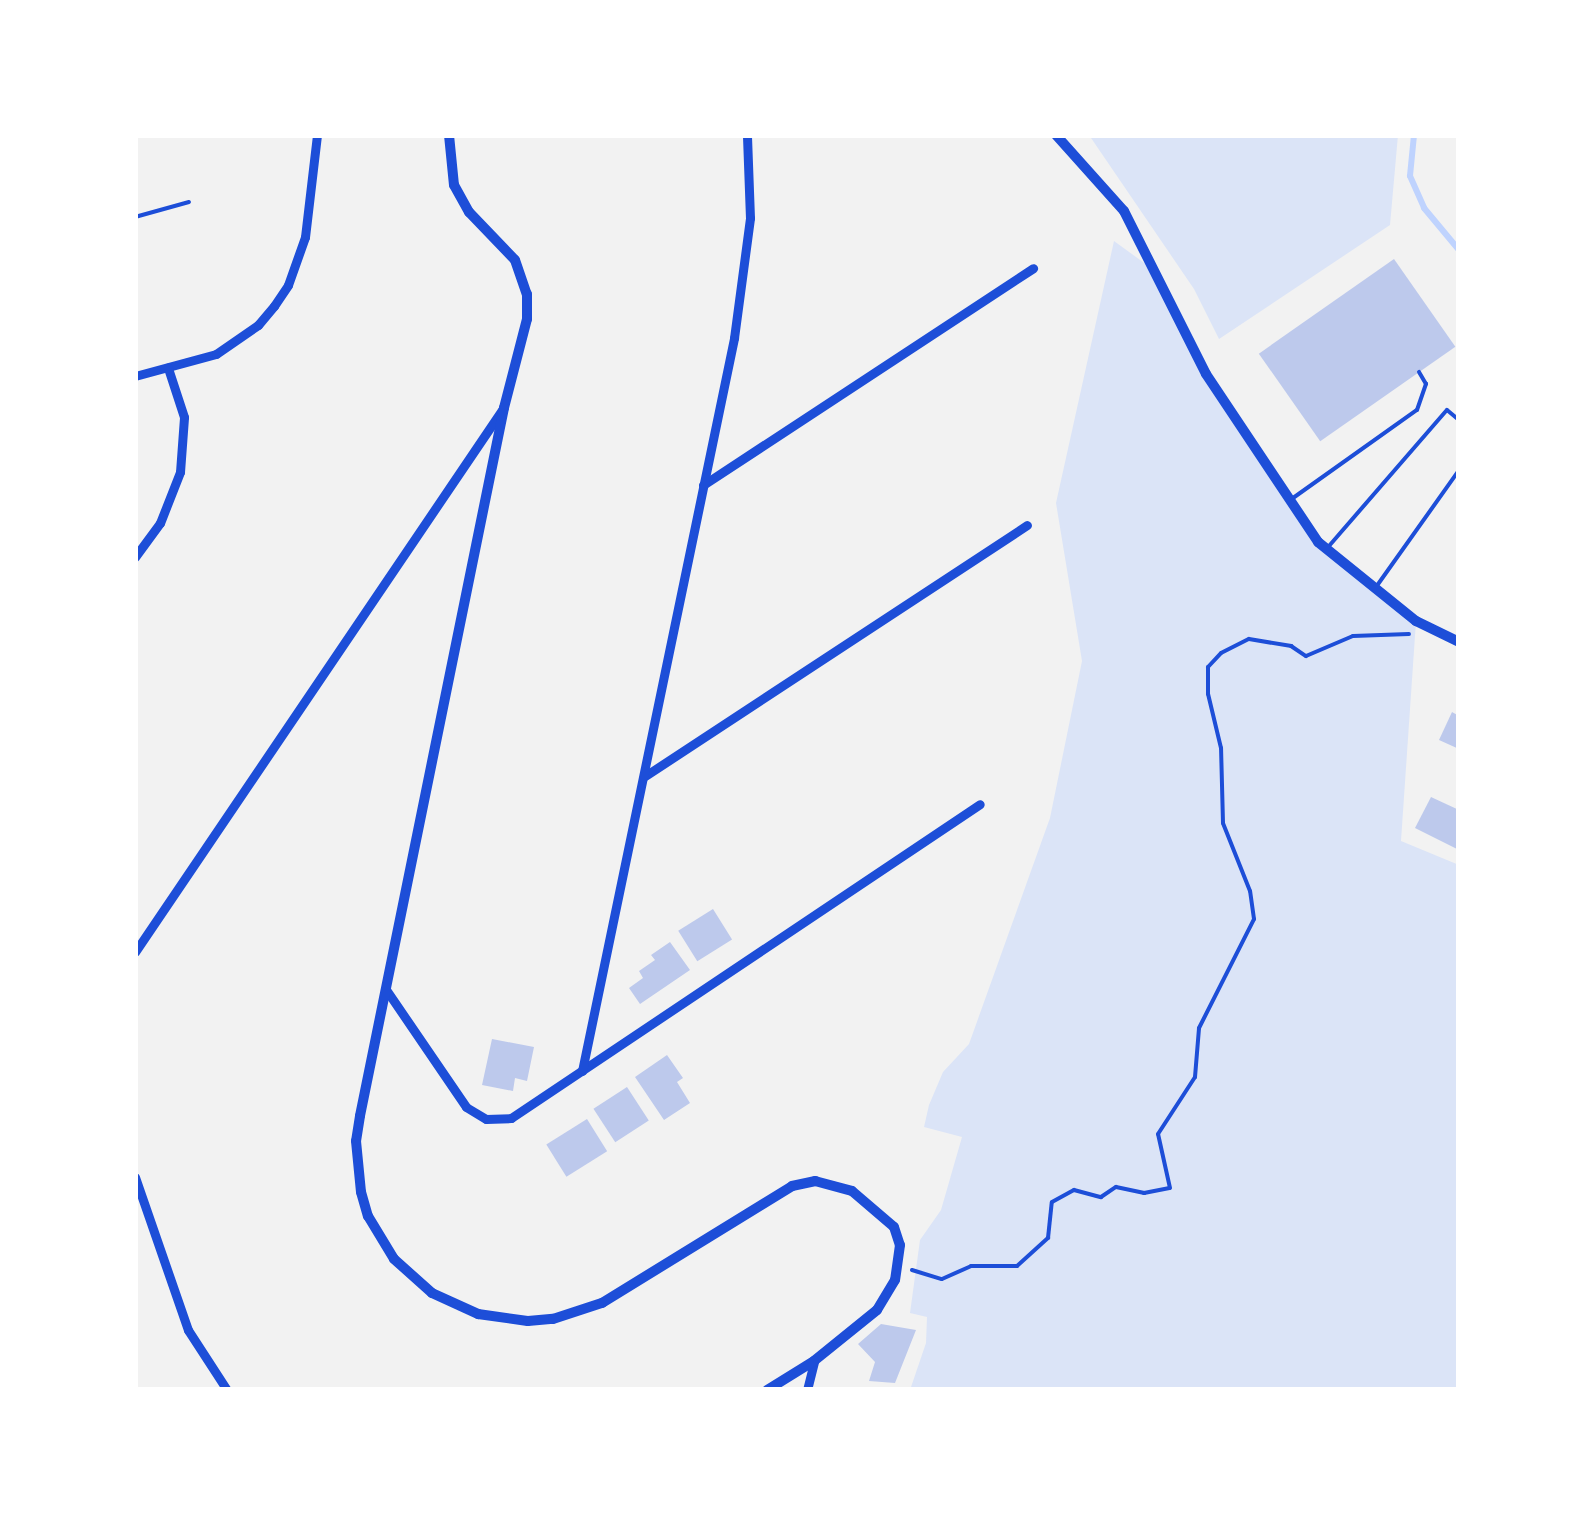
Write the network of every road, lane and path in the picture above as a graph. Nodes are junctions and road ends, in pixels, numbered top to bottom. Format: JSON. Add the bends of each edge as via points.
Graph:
{"nodes":[{"id":1,"x":317,"y":135,"type":"edge"},
{"id":2,"x":449,"y":135,"type":"edge"},
{"id":3,"x":746,"y":135,"type":"edge"},
{"id":4,"x":1056,"y":135,"type":"edge"},
{"id":5,"x":189,"y":202,"type":"dead end"},
{"id":6,"x":135,"y":217,"type":"edge"},
{"id":7,"x":1033,"y":268,"type":"dead end"},
{"id":8,"x":168,"y":368,"type":"junction"},
{"id":9,"x":1418,"y":372,"type":"dead end"},
{"id":10,"x":135,"y":376,"type":"edge"},
{"id":11,"x":504,"y":408,"type":"junction"},
{"id":12,"x":1459,"y":420,"type":"edge"},
{"id":13,"x":1459,"y":470,"type":"edge"},
{"id":14,"x":703,"y":485,"type":"junction"},
{"id":15,"x":1289,"y":500,"type":"junction"},
{"id":16,"x":1027,"y":525,"type":"dead end"},
{"id":17,"x":1327,"y":549,"type":"junction"},
{"id":18,"x":135,"y":557,"type":"edge"},
{"id":19,"x":1376,"y":587,"type":"junction"},
{"id":20,"x":1416,"y":621,"type":"junction"},
{"id":21,"x":1459,"y":642,"type":"edge"},
{"id":22,"x":645,"y":776,"type":"junction"},
{"id":23,"x":980,"y":804,"type":"dead end"},
{"id":24,"x":135,"y":952,"type":"edge"},
{"id":25,"x":388,"y":991,"type":"junction"},
{"id":26,"x":582,"y":1071,"type":"junction"},
{"id":27,"x":135,"y":1177,"type":"edge"},
{"id":28,"x":898,"y":1266,"type":"junction"},
{"id":29,"x":814,"y":1362,"type":"junction"},
{"id":30,"x":227,"y":1390,"type":"edge"},
{"id":31,"x":768,"y":1390,"type":"edge"},
{"id":32,"x":807,"y":1390,"type":"edge"}],
"edges":[{"from":1,"to":8,"type":"street","via":[[305,237],[281,295],[238,341]]},
{"from":2,"to":11,"type":"street","via":[[450,170],[461,199],[515,260],[528,294]]},
{"from":3,"to":14,"type":"street","via":[[750,218],[734,338]]},
{"from":4,"to":15,"type":"street","via":[[1124,211],[1206,374]]},
{"from":5,"to":6,"type":"lane"},
{"from":7,"to":14,"type":"street"},
{"from":8,"to":10,"type":"street"},
{"from":8,"to":18,"type":"street","via":[[184,416],[180,472],[160,523]]},
{"from":9,"to":15,"type":"lane","via":[[1426,384],[1418,410]]},
{"from":11,"to":24,"type":"street"},
{"from":11,"to":25,"type":"street"},
{"from":12,"to":17,"type":"lane","via":[[1447,410]]},
{"from":13,"to":19,"type":"lane"},
{"from":14,"to":22,"type":"street"},
{"from":15,"to":17,"type":"street"},
{"from":16,"to":22,"type":"street"},
{"from":17,"to":19,"type":"street"},
{"from":19,"to":20,"type":"street"},
{"from":20,"to":21,"type":"street"},
{"from":20,"to":28,"type":"path","via":[[1408,635],[1352,636],[1306,656],[1291,646],[1249,639],[1208,667],[1224,822],[1254,920],[1199,1028],[1195,1077],[1158,1134],[1170,1188],[1144,1193],[1116,1187],[1101,1196],[1074,1190],[1052,1202],[1048,1238],[1016,1266],[970,1266],[942,1279]]},
{"from":22,"to":26,"type":"street"},
{"from":23,"to":26,"type":"street"},
{"from":25,"to":26,"type":"street","via":[[462,1102],[481,1118],[511,1118]]},
{"from":25,"to":28,"type":"street","via":[[356,1141],[361,1192],[394,1259],[454,1305],[528,1321],[578,1313],[782,1190],[815,1181],[852,1190],[884,1214],[900,1245]]},
{"from":27,"to":30,"type":"street","via":[[188,1330]]},
{"from":28,"to":29,"type":"street","via":[[876,1310]]},
{"from":29,"to":31,"type":"street"},
{"from":29,"to":32,"type":"street"}]}
